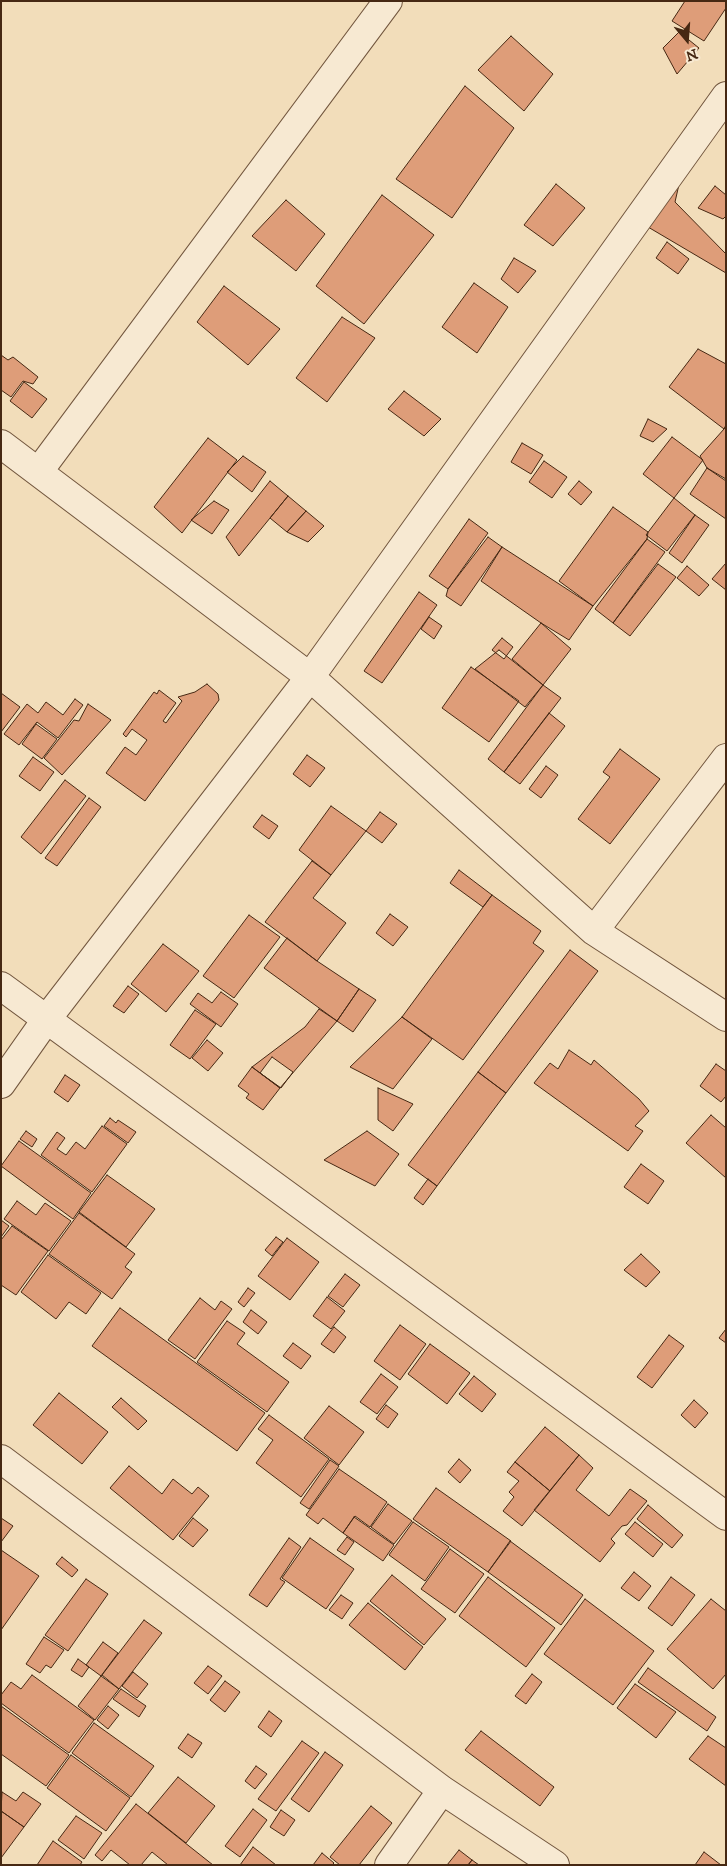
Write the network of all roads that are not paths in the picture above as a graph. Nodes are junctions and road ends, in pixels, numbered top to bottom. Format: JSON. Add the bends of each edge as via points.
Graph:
{"nodes":[{"id":1,"x":388,"y":1,"type":"edge"},
{"id":2,"x":726,"y":96,"type":"edge"},
{"id":3,"x":1,"y":444,"type":"edge"},
{"id":4,"x":40,"y":471,"type":"junction"},
{"id":5,"x":310,"y":677,"type":"junction"},
{"id":6,"x":726,"y":758,"type":"edge"},
{"id":7,"x":594,"y":931,"type":"junction"},
{"id":8,"x":1,"y":986,"type":"edge"},
{"id":9,"x":726,"y":1017,"type":"edge"},
{"id":10,"x":46,"y":1020,"type":"junction"},
{"id":11,"x":1,"y":1084,"type":"edge"},
{"id":12,"x":1,"y":1459,"type":"edge"},
{"id":13,"x":726,"y":1516,"type":"edge"},
{"id":14,"x":442,"y":1790,"type":"junction"},
{"id":15,"x":389,"y":1865,"type":"edge"},
{"id":16,"x":555,"y":1865,"type":"edge"}],
"edges":[{"from":1,"to":4,"type":"street"},
{"from":2,"to":5,"type":"street"},
{"from":3,"to":4,"type":"street"},
{"from":4,"to":5,"type":"street"},
{"from":5,"to":7,"type":"street"},
{"from":5,"to":10,"type":"street"},
{"from":6,"to":7,"type":"street"},
{"from":7,"to":9,"type":"street"},
{"from":8,"to":10,"type":"street"},
{"from":10,"to":11,"type":"street"},
{"from":10,"to":13,"type":"street"},
{"from":12,"to":14,"type":"street"},
{"from":14,"to":15,"type":"street"},
{"from":14,"to":16,"type":"street"}]}
